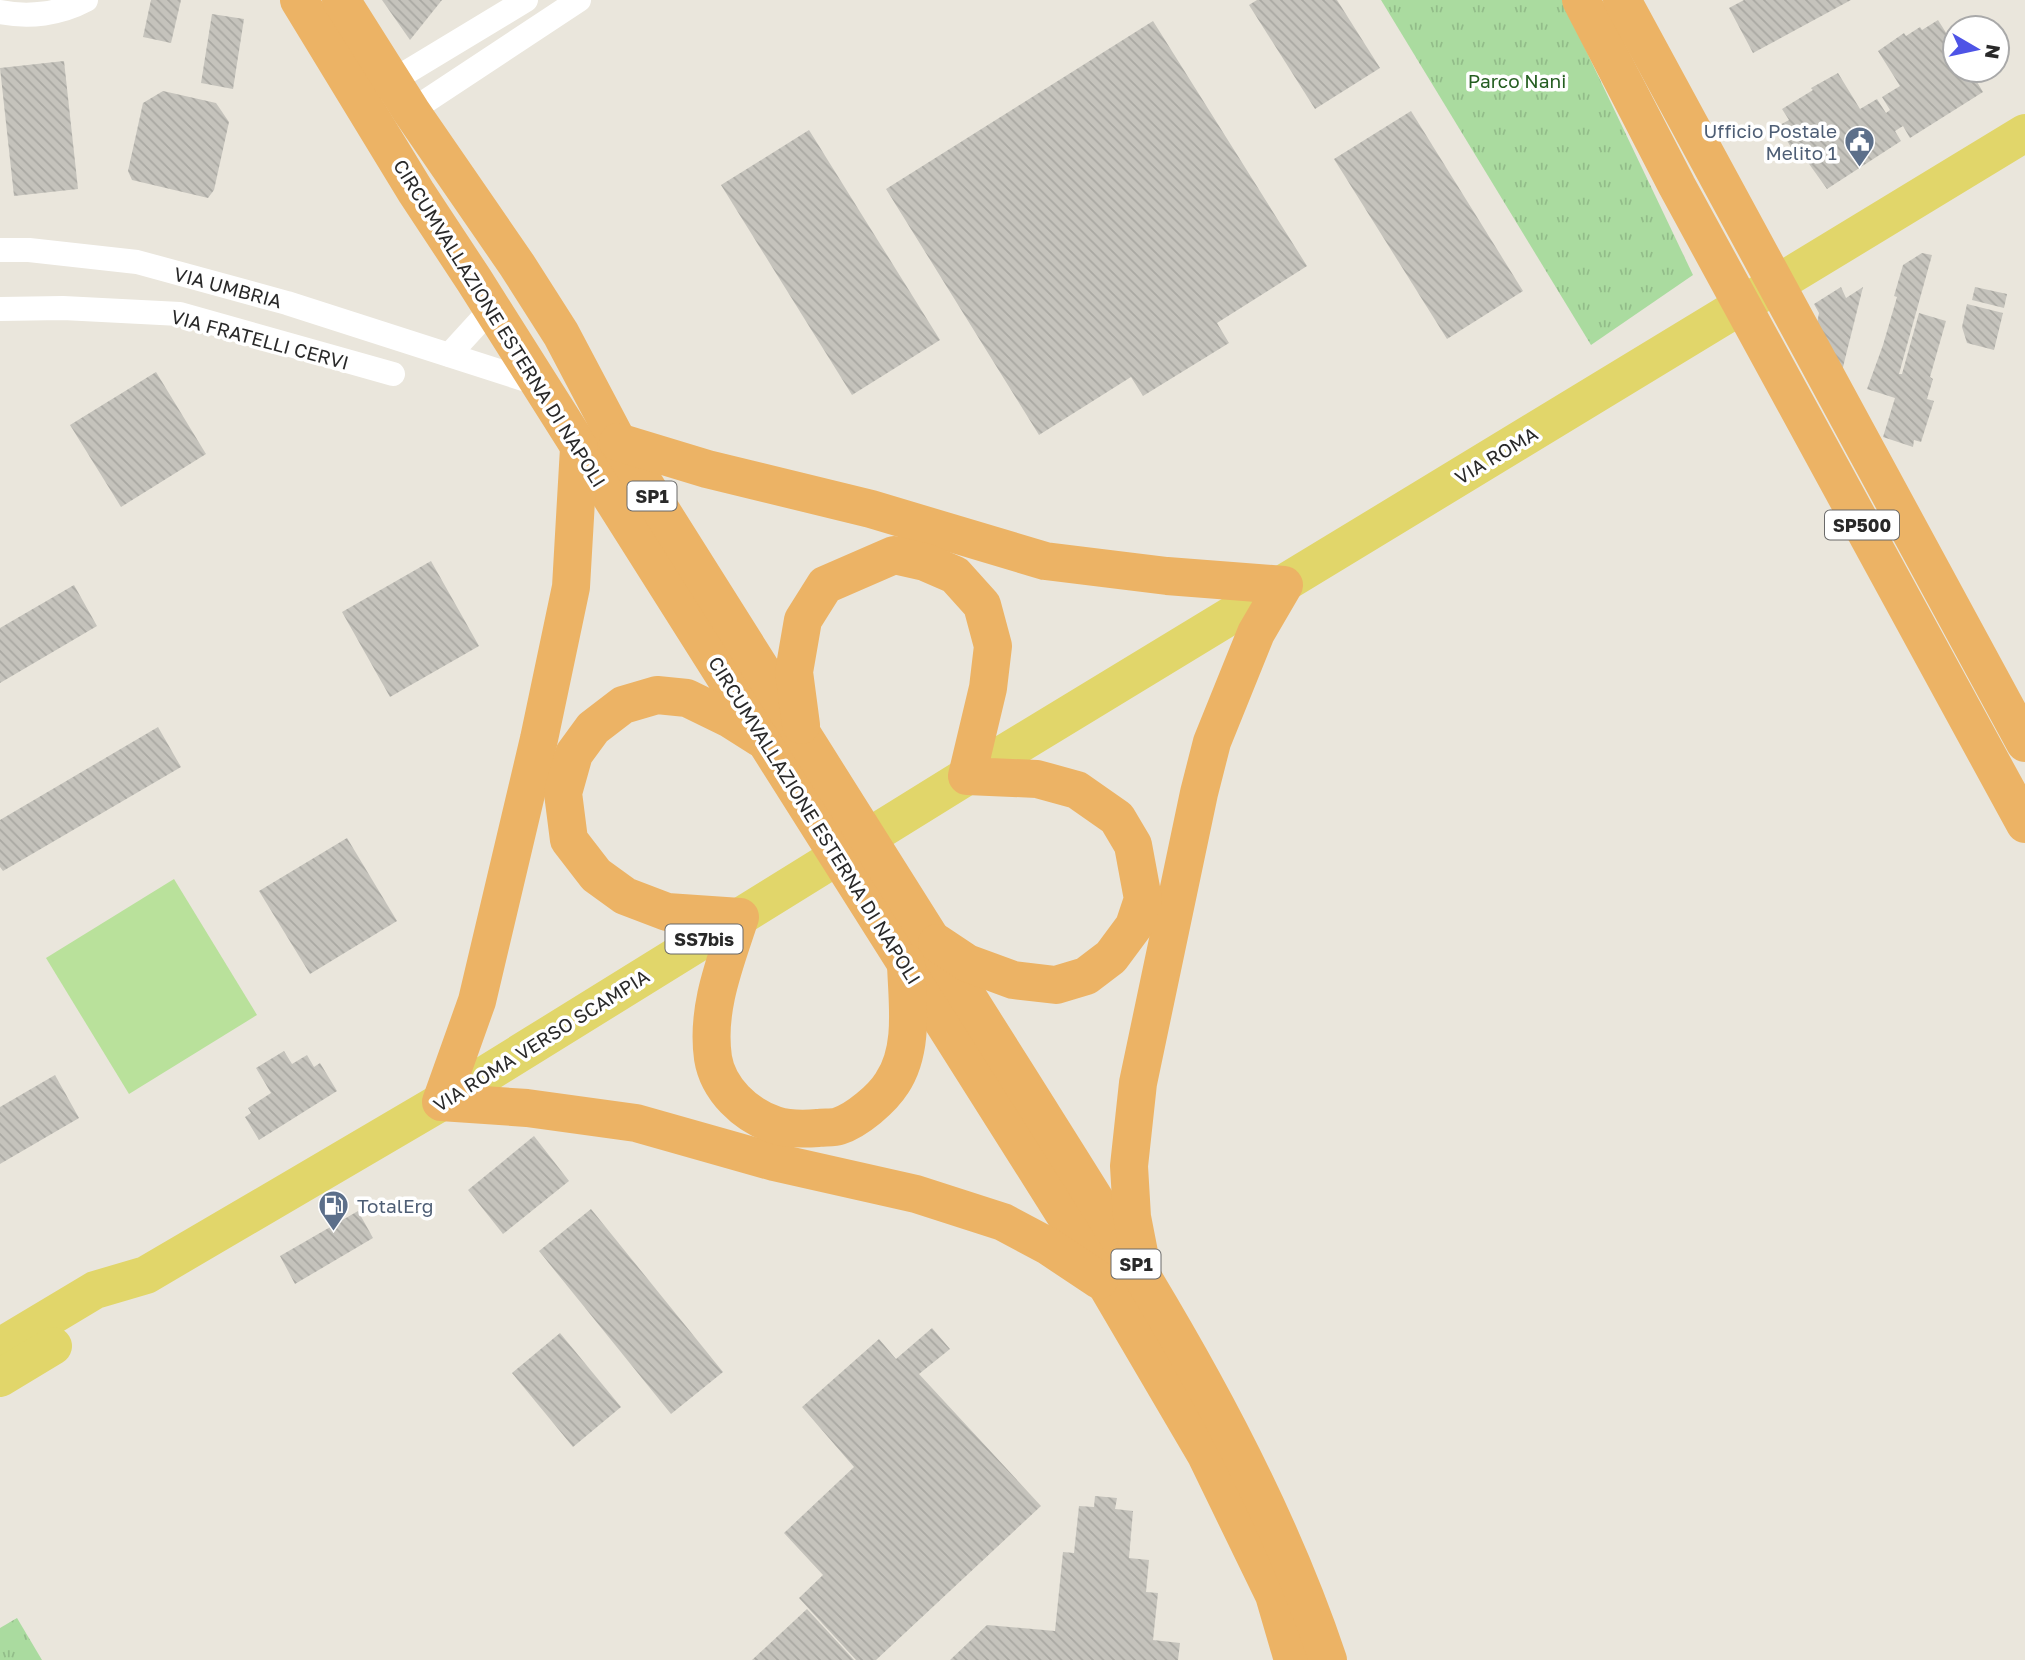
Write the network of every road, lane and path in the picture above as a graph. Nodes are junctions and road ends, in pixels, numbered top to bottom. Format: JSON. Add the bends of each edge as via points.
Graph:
{"nodes":[{"id":1,"x":86,"y":0,"type":"edge"},
{"id":2,"x":299,"y":0,"type":"edge"},
{"id":3,"x":341,"y":0,"type":"edge"},
{"id":4,"x":526,"y":0,"type":"edge"},
{"id":5,"x":579,"y":0,"type":"edge"},
{"id":6,"x":1581,"y":0,"type":"edge"},
{"id":7,"x":1622,"y":0,"type":"edge"},
{"id":8,"x":0,"y":12,"type":"edge"},
{"id":9,"x":401,"y":96,"type":"junction"},
{"id":10,"x":2025,"y":133,"type":"edge"},
{"id":11,"x":0,"y":250,"type":"edge"},
{"id":12,"x":0,"y":309,"type":"edge"},
{"id":13,"x":491,"y":309,"type":"junction"},
{"id":14,"x":449,"y":355,"type":"junction"},
{"id":15,"x":393,"y":374,"type":"dead end"},
{"id":16,"x":538,"y":384,"type":"junction"},
{"id":17,"x":618,"y":442,"type":"junction"},
{"id":18,"x":579,"y":448,"type":"junction"},
{"id":19,"x":1284,"y":585,"type":"junction"},
{"id":20,"x":784,"y":738,"type":"junction"},
{"id":21,"x":2025,"y":743,"type":"edge"},
{"id":22,"x":967,"y":776,"type":"junction"},
{"id":23,"x":2025,"y":824,"type":"edge"},
{"id":24,"x":740,"y":917,"type":"junction"},
{"id":25,"x":919,"y":952,"type":"junction"},
{"id":26,"x":441,"y":1102,"type":"junction"},
{"id":27,"x":146,"y":1275,"type":"junction"},
{"id":28,"x":1144,"y":1277,"type":"junction"},
{"id":29,"x":1106,"y":1285,"type":"junction"},
{"id":30,"x":0,"y":1347,"type":"edge"},
{"id":31,"x":0,"y":1378,"type":"edge"},
{"id":32,"x":1293,"y":1660,"type":"edge"},
{"id":33,"x":1328,"y":1660,"type":"edge"}],
"edges":[{"from":1,"to":8,"type":"street","via":[[53,13]]},
{"from":2,"to":13,"type":"highway","name":"CIRCUMVALLAZIONE ESTERNA DI NAPOLI","number":"SP1"},
{"from":3,"to":9,"type":"highway","name":"CIRCUMVALLAZIONE ESTERNA DI NAPOLI","number":"SP1"},
{"from":4,"to":9,"type":"street"},
{"from":5,"to":9,"type":"street"},
{"from":6,"to":23,"type":"highway","number":"SP500","via":[[1698,226]]},
{"from":7,"to":21,"type":"highway","number":"SP500"},
{"from":9,"to":17,"type":"highway","name":"CIRCUMVALLAZIONE ESTERNA DI NAPOLI","number":"SP1","via":[[553,323]]},
{"from":10,"to":19,"type":"main road","name":"VIA ROMA"},
{"from":11,"to":14,"type":"street","name":"VIA UMBRIA","via":[[136,262],[287,303]]},
{"from":12,"to":15,"type":"street","name":"VIA FRATELLI CERVI","via":[[180,314]]},
{"from":13,"to":14,"type":"street"},
{"from":13,"to":16,"type":"highway","name":"CIRCUMVALLAZIONE ESTERNA DI NAPOLI","number":"SP1"},
{"from":14,"to":16,"type":"street","name":"VIA UMBRIA"},
{"from":16,"to":18,"type":"highway","name":"CIRCUMVALLAZIONE ESTERNA DI NAPOLI","number":"SP1"},
{"from":17,"to":19,"type":"highway","via":[[1045,561]]},
{"from":17,"to":20,"type":"highway","name":"CIRCUMVALLAZIONE ESTERNA DI NAPOLI","number":"SP1"},
{"from":18,"to":20,"type":"highway","name":"CIRCUMVALLAZIONE ESTERNA DI NAPOLI","number":"SP1"},
{"from":18,"to":26,"type":"highway","via":[[566,613],[478,1001]]},
{"from":19,"to":22,"type":"main road","name":"VIA ROMA"},
{"from":19,"to":28,"type":"highway","via":[[1256,633],[1212,742],[1138,1083],[1129,1166],[1132,1217]]},
{"from":20,"to":22,"type":"highway","via":[[803,620],[825,585],[894,555],[956,575],[982,605],[993,646]]},
{"from":20,"to":24,"type":"highway","via":[[687,698],[657,695],[623,705],[593,728],[574,754],[564,793],[569,840],[596,875],[625,896],[667,912]]},
{"from":20,"to":25,"type":"highway","name":"CIRCUMVALLAZIONE ESTERNA DI NAPOLI","number":"SP1"},
{"from":22,"to":24,"type":"main road","name":"VIA ROMA VERSO SCAMPIA","number":"SS7bis"},
{"from":22,"to":25,"type":"highway","via":[[1037,779],[1077,790],[1117,818],[1128,836],[1143,899],[1135,926],[1111,957],[1086,975],[1056,985],[1013,980]]},
{"from":24,"to":25,"type":"highway","via":[[716,990],[713,1060],[724,1088],[746,1110],[776,1126],[839,1126],[871,1107],[893,1083],[906,1050]]},
{"from":24,"to":26,"type":"main road","name":"VIA ROMA VERSO SCAMPIA","number":"SS7bis"},
{"from":25,"to":28,"type":"highway","name":"CIRCUMVALLAZIONE ESTERNA DI NAPOLI","number":"SP1"},
{"from":25,"to":29,"type":"highway","name":"CIRCUMVALLAZIONE ESTERNA DI NAPOLI","number":"SP1"},
{"from":26,"to":27,"type":"main road","name":"VIA ROMA VERSO SCAMPIA","number":"SS7bis"},
{"from":26,"to":29,"type":"highway","via":[[527,1108],[636,1124],[916,1194],[1003,1222],[1048,1245]]},
{"from":27,"to":30,"type":"main road","name":"VIA ROMA VERSO SCAMPIA","via":[[95,1290]]},
{"from":27,"to":31,"type":"main road","name":"VIA ROMA VERSO SCAMPIA","via":[[108,1313]]},
{"from":28,"to":33,"type":"highway","name":"CIRCUMVALLAZIONE ESTERNA DI NAPOLI","number":"SP1","via":[[1260,1490],[1307,1597]]},
{"from":29,"to":32,"type":"highway","name":"CIRCUMVALLAZIONE ESTERNA DI NAPOLI","number":"SP1","via":[[1206,1455],[1274,1595]]}]}
